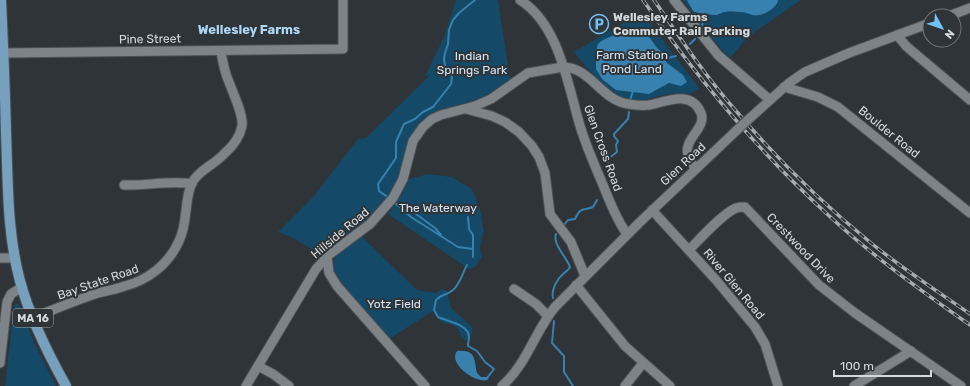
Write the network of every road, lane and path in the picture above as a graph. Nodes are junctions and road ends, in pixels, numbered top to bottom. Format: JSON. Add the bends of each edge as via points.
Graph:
{"nodes":[{"id":1,"x":1,"y":0,"type":"edge"},
{"id":2,"x":343,"y":0,"type":"edge"},
{"id":3,"x":520,"y":0,"type":"edge"},
{"id":4,"x":674,"y":0,"type":"edge"},
{"id":5,"x":533,"y":5,"type":"edge"},
{"id":6,"x":1,"y":22,"type":"edge"},
{"id":7,"x":922,"y":26,"type":"edge"},
{"id":8,"x":897,"y":35,"type":"junction"},
{"id":9,"x":221,"y":50,"type":"junction"},
{"id":10,"x":4,"y":53,"type":"junction"},
{"id":11,"x":563,"y":67,"type":"junction"},
{"id":12,"x":784,"y":87,"type":"junction"},
{"id":13,"x":770,"y":100,"type":"junction"},
{"id":14,"x":970,"y":100,"type":"edge"},
{"id":15,"x":488,"y":101,"type":"junction"},
{"id":16,"x":465,"y":109,"type":"junction"},
{"id":17,"x":492,"y":116,"type":"junction"},
{"id":18,"x":3,"y":125,"type":"edge"},
{"id":19,"x":695,"y":168,"type":"junction"},
{"id":20,"x":124,"y":184,"type":"dead end"},
{"id":21,"x":192,"y":184,"type":"junction"},
{"id":22,"x":652,"y":210,"type":"junction"},
{"id":23,"x":970,"y":213,"type":"edge"},
{"id":24,"x":627,"y":234,"type":"junction"},
{"id":25,"x":688,"y":250,"type":"junction"},
{"id":26,"x":327,"y":256,"type":"junction"},
{"id":27,"x":0,"y":258,"type":"edge"},
{"id":28,"x":15,"y":258,"type":"junction"},
{"id":29,"x":316,"y":269,"type":"junction"},
{"id":30,"x":585,"y":276,"type":"junction"},
{"id":31,"x":331,"y":278,"type":"junction"},
{"id":32,"x":576,"y":285,"type":"junction"},
{"id":33,"x":22,"y":287,"type":"junction"},
{"id":34,"x":514,"y":288,"type":"dead end"},
{"id":35,"x":536,"y":304,"type":"junction"},
{"id":36,"x":555,"y":307,"type":"junction"},
{"id":37,"x":548,"y":316,"type":"junction"},
{"id":38,"x":33,"y":318,"type":"junction"},
{"id":39,"x":911,"y":351,"type":"junction"},
{"id":40,"x":0,"y":363,"type":"edge"},
{"id":41,"x":643,"y":363,"type":"junction"},
{"id":42,"x":258,"y":366,"type":"junction"},
{"id":43,"x":66,"y":386,"type":"edge"},
{"id":44,"x":246,"y":386,"type":"edge"},
{"id":45,"x":289,"y":386,"type":"edge"},
{"id":46,"x":425,"y":386,"type":"edge"},
{"id":47,"x":502,"y":386,"type":"edge"},
{"id":48,"x":625,"y":386,"type":"edge"},
{"id":49,"x":670,"y":386,"type":"edge"},
{"id":50,"x":778,"y":386,"type":"edge"},
{"id":51,"x":854,"y":386,"type":"edge"},
{"id":52,"x":961,"y":386,"type":"edge"}],
"edges":[{"from":1,"to":6,"type":"main road","number":"MA 16"},
{"from":2,"to":9,"type":"street","name":"Pine Street","via":[[343,49]]},
{"from":3,"to":5,"type":"street","name":"Glen Cross Road"},
{"from":4,"to":13,"type":"street","via":[[716,52]]},
{"from":5,"to":11,"type":"street","name":"Glen Cross Road","via":[[549,33]]},
{"from":6,"to":10,"type":"main road","number":"MA 16"},
{"from":7,"to":8,"type":"street","name":"Glen Road"},
{"from":8,"to":12,"type":"street","name":"Glen Road","via":[[816,67]]},
{"from":8,"to":14,"type":"street","via":[[906,46]]},
{"from":9,"to":10,"type":"street","name":"Pine Street"},
{"from":9,"to":21,"type":"street","via":[[242,127],[229,150],[198,175]]},
{"from":10,"to":18,"type":"main road","number":"MA 16"},
{"from":11,"to":15,"type":"street","name":"Hillside Road","via":[[528,73]]},
{"from":11,"to":19,"type":"street","via":[[580,71],[609,96],[623,103],[648,105],[679,98],[693,103],[702,116],[687,148],[688,156]]},
{"from":11,"to":24,"type":"street","name":"Glen Cross Road","via":[[590,153],[616,216]]},
{"from":12,"to":13,"type":"street","name":"Glen Road"},
{"from":12,"to":23,"type":"street","name":"Boulder Road","via":[[812,95],[838,107]]},
{"from":13,"to":19,"type":"street","name":"Glen Road","bridge":true},
{"from":15,"to":16,"type":"street","name":"Hillside Road"},
{"from":15,"to":17,"type":"street"},
{"from":16,"to":17,"type":"street"},
{"from":16,"to":26,"type":"street","name":"Hillside Road","via":[[438,116],[421,129],[412,144],[402,182],[390,202],[367,227]]},
{"from":17,"to":30,"type":"street","via":[[516,130],[536,151],[545,173],[550,214],[571,242]]},
{"from":18,"to":28,"type":"main road","number":"MA 16"},
{"from":19,"to":22,"type":"street","name":"Glen Road"},
{"from":20,"to":21,"type":"street"},
{"from":21,"to":38,"type":"street","name":"Bay State Road","via":[[182,236],[173,252],[157,270],[136,283],[92,295]]},
{"from":22,"to":24,"type":"street","name":"Glen Road"},
{"from":22,"to":25,"type":"street","name":"River Glen Road"},
{"from":24,"to":30,"type":"street","name":"Glen Road"},
{"from":25,"to":39,"type":"street","name":"Crestwood Drive","via":[[733,210],[745,207],[818,285]]},
{"from":25,"to":50,"type":"street","name":"River Glen Road","via":[[755,327],[765,344]]},
{"from":26,"to":29,"type":"street","name":"Hillside Road"},
{"from":26,"to":31,"type":"street"},
{"from":27,"to":28,"type":"street"},
{"from":28,"to":33,"type":"main road","number":"MA 16"},
{"from":29,"to":31,"type":"street"},
{"from":29,"to":42,"type":"street","name":"Hillside Road"},
{"from":30,"to":32,"type":"street","name":"Glen Road"},
{"from":31,"to":46,"type":"street"},
{"from":32,"to":36,"type":"street","name":"Glen Road"},
{"from":32,"to":41,"type":"street","via":[[616,337]]},
{"from":33,"to":38,"type":"main road","number":"MA 16"},
{"from":33,"to":40,"type":"street","via":[[11,294],[7,302]]},
{"from":34,"to":35,"type":"street"},
{"from":35,"to":36,"type":"street"},
{"from":35,"to":37,"type":"street"},
{"from":36,"to":37,"type":"street","name":"Glen Road"},
{"from":37,"to":47,"type":"street","name":"Glen Road","via":[[524,359]]},
{"from":38,"to":43,"type":"main road","number":"MA 16"},
{"from":39,"to":51,"type":"street"},
{"from":39,"to":52,"type":"street","name":"Crestwood Drive"},
{"from":41,"to":48,"type":"street"},
{"from":41,"to":49,"type":"street"},
{"from":42,"to":44,"type":"street","name":"Hillside Road"},
{"from":42,"to":45,"type":"street"}]}
